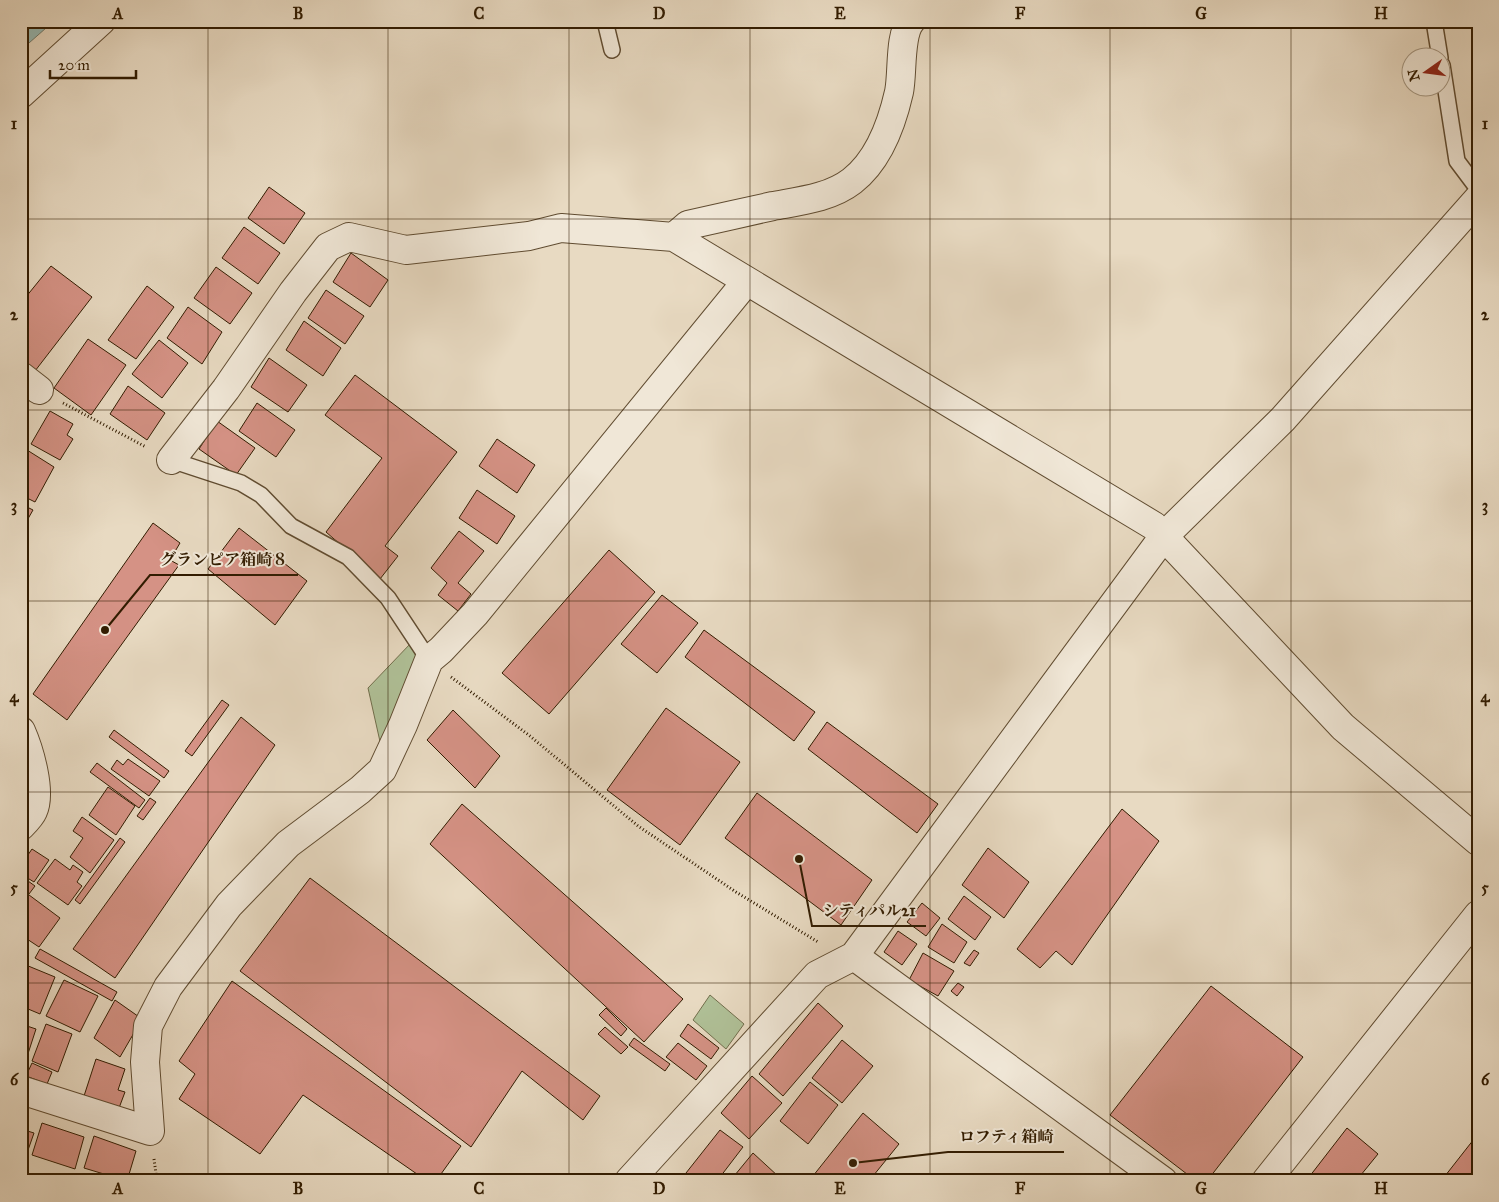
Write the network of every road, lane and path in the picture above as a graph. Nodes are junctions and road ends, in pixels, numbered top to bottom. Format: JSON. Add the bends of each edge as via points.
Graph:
{"nodes":[{"id":1,"x":101,"y":21,"type":"edge"},
{"id":2,"x":605,"y":21,"type":"edge"},
{"id":3,"x":911,"y":21,"type":"edge"},
{"id":4,"x":1434,"y":21,"type":"edge"},
{"id":5,"x":1438,"y":48,"type":"edge"},
{"id":6,"x":612,"y":50,"type":"dead end"},
{"id":7,"x":21,"y":94,"type":"edge"},
{"id":8,"x":1447,"y":98,"type":"edge"},
{"id":9,"x":1478,"y":189,"type":"edge"},
{"id":10,"x":1478,"y":199,"type":"edge"},
{"id":11,"x":674,"y":237,"type":"junction"},
{"id":12,"x":746,"y":282,"type":"junction"},
{"id":13,"x":30,"y":383,"type":"edge"},
{"id":14,"x":171,"y":460,"type":"junction"},
{"id":15,"x":1164,"y":536,"type":"junction"},
{"id":16,"x":429,"y":660,"type":"junction"},
{"id":17,"x":21,"y":731,"type":"edge"},
{"id":18,"x":21,"y":826,"type":"edge"},
{"id":19,"x":1478,"y":841,"type":"edge"},
{"id":20,"x":1478,"y":915,"type":"edge"},
{"id":21,"x":854,"y":956,"type":"junction"},
{"id":22,"x":21,"y":1090,"type":"edge"},
{"id":23,"x":629,"y":1181,"type":"edge"},
{"id":24,"x":1163,"y":1181,"type":"edge"},
{"id":25,"x":1266,"y":1181,"type":"edge"}],
"edges":[{"from":1,"to":7,"type":"street"},
{"from":2,"to":6,"type":"lane"},
{"from":3,"to":11,"type":"street","via":[[890,126],[870,162],[852,181],[825,195],[688,225]]},
{"from":4,"to":5,"type":"lane"},
{"from":8,"to":9,"type":"lane","via":[[1457,161]]},
{"from":10,"to":15,"type":"street","via":[[1283,419]]},
{"from":11,"to":12,"type":"street"},
{"from":11,"to":14,"type":"street","via":[[562,228],[530,236],[406,250],[349,237],[328,247]]},
{"from":12,"to":15,"type":"street","via":[[1154,526]]},
{"from":12,"to":16,"type":"street","via":[[475,614]]},
{"from":13,"to":14,"type":"path"},
{"from":14,"to":16,"type":"lane","via":[[241,483],[261,495],[291,526],[348,557],[388,598]]},
{"from":15,"to":19,"type":"street","via":[[1343,727]]},
{"from":15,"to":21,"type":"street"},
{"from":16,"to":21,"type":"path","via":[[530,736],[638,826],[830,950]]},
{"from":16,"to":22,"type":"street","via":[[382,770],[288,844],[229,905],[168,987],[148,1026],[145,1062],[150,1131]]},
{"from":17,"to":18,"type":"street","via":[[28,745],[36,781],[34,810]]},
{"from":20,"to":25,"type":"street"},
{"from":21,"to":23,"type":"street","via":[[816,975]]},
{"from":21,"to":24,"type":"street"}]}
